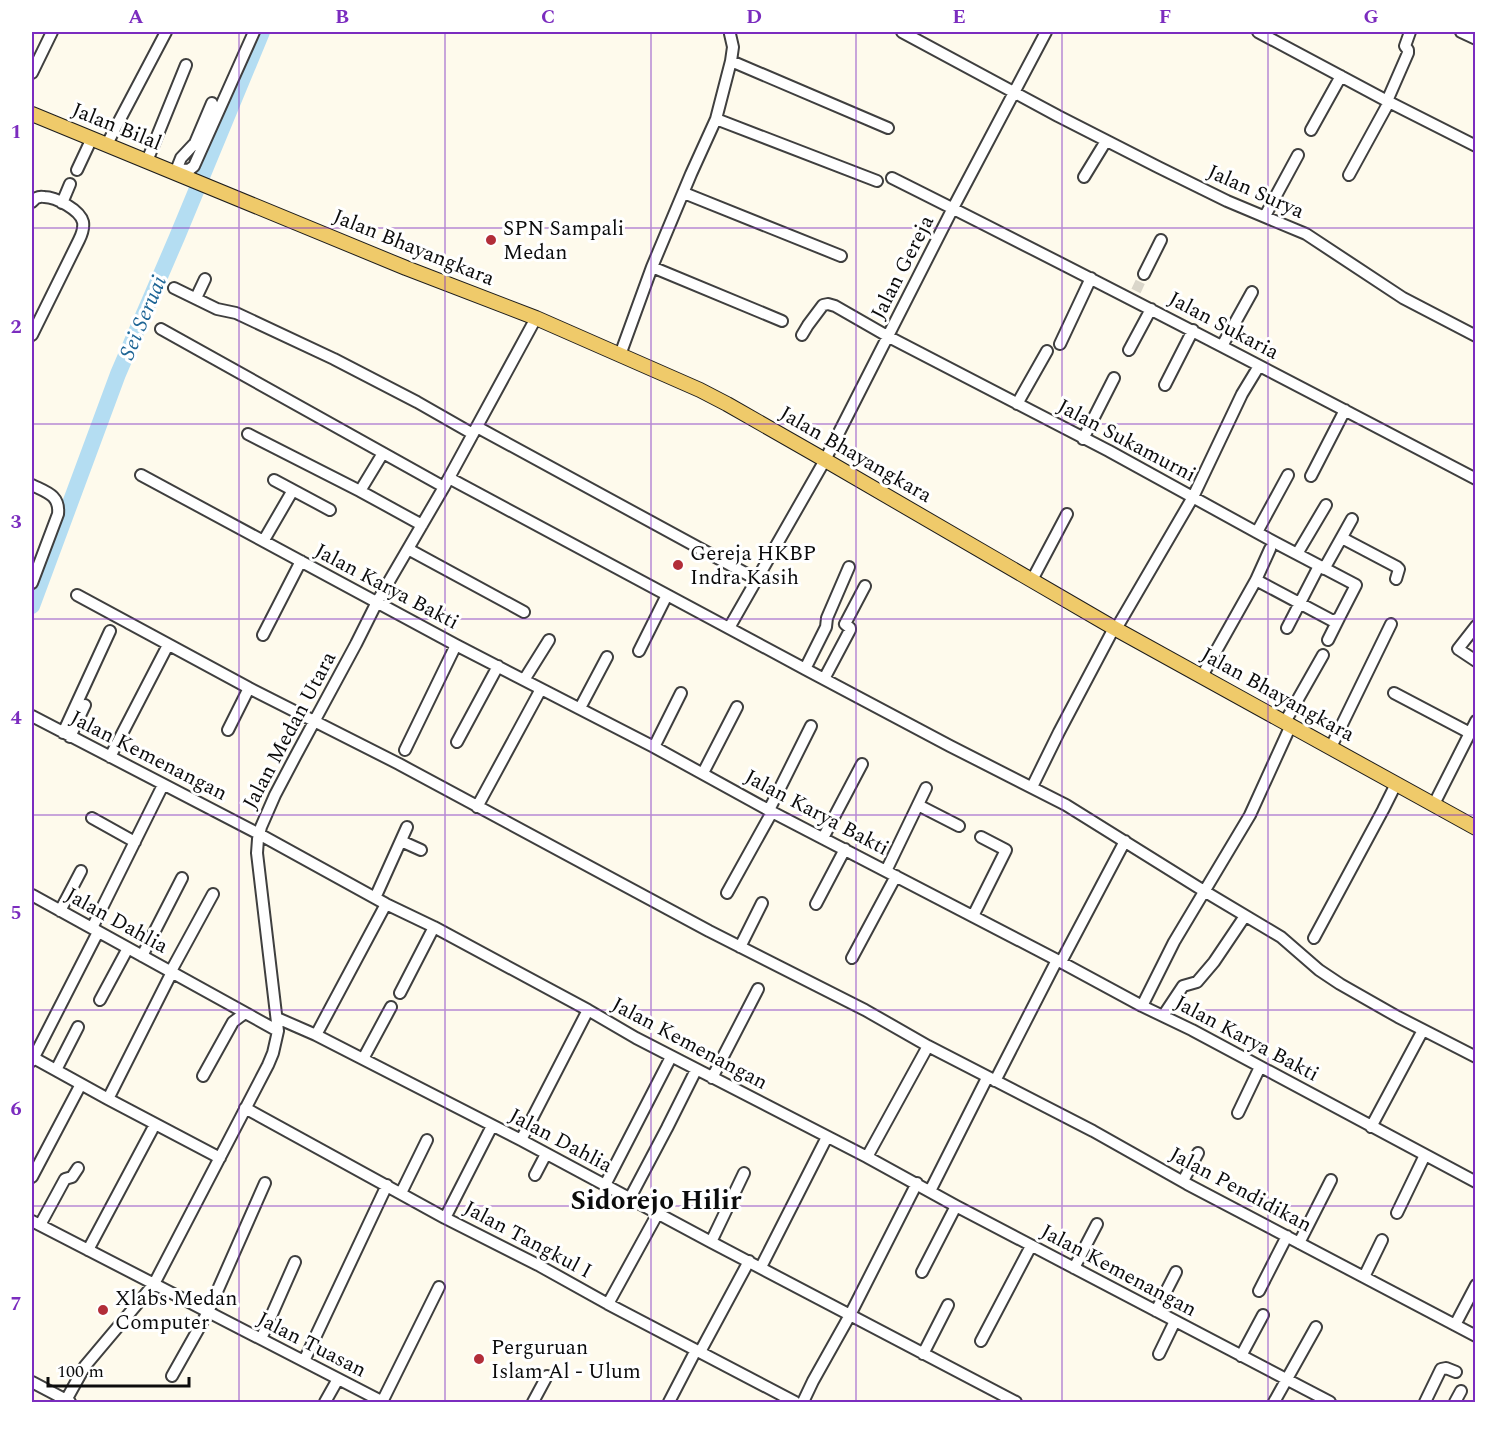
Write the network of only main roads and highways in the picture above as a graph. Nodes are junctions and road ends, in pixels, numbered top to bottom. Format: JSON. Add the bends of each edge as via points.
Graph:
{"nodes":[{"id":1,"x":32,"y":114,"type":"edge"},
{"id":2,"x":179,"y":173,"type":"joint"},
{"id":3,"x":1476,"y":828,"type":"edge"}],
"edges":[{"from":1,"to":2,"type":"main road","name":"Jalan Bilal"},
{"from":2,"to":3,"type":"main road","name":"Jalan Bhayangkara","via":[[536,318],[727,404],[1115,628]]}]}
